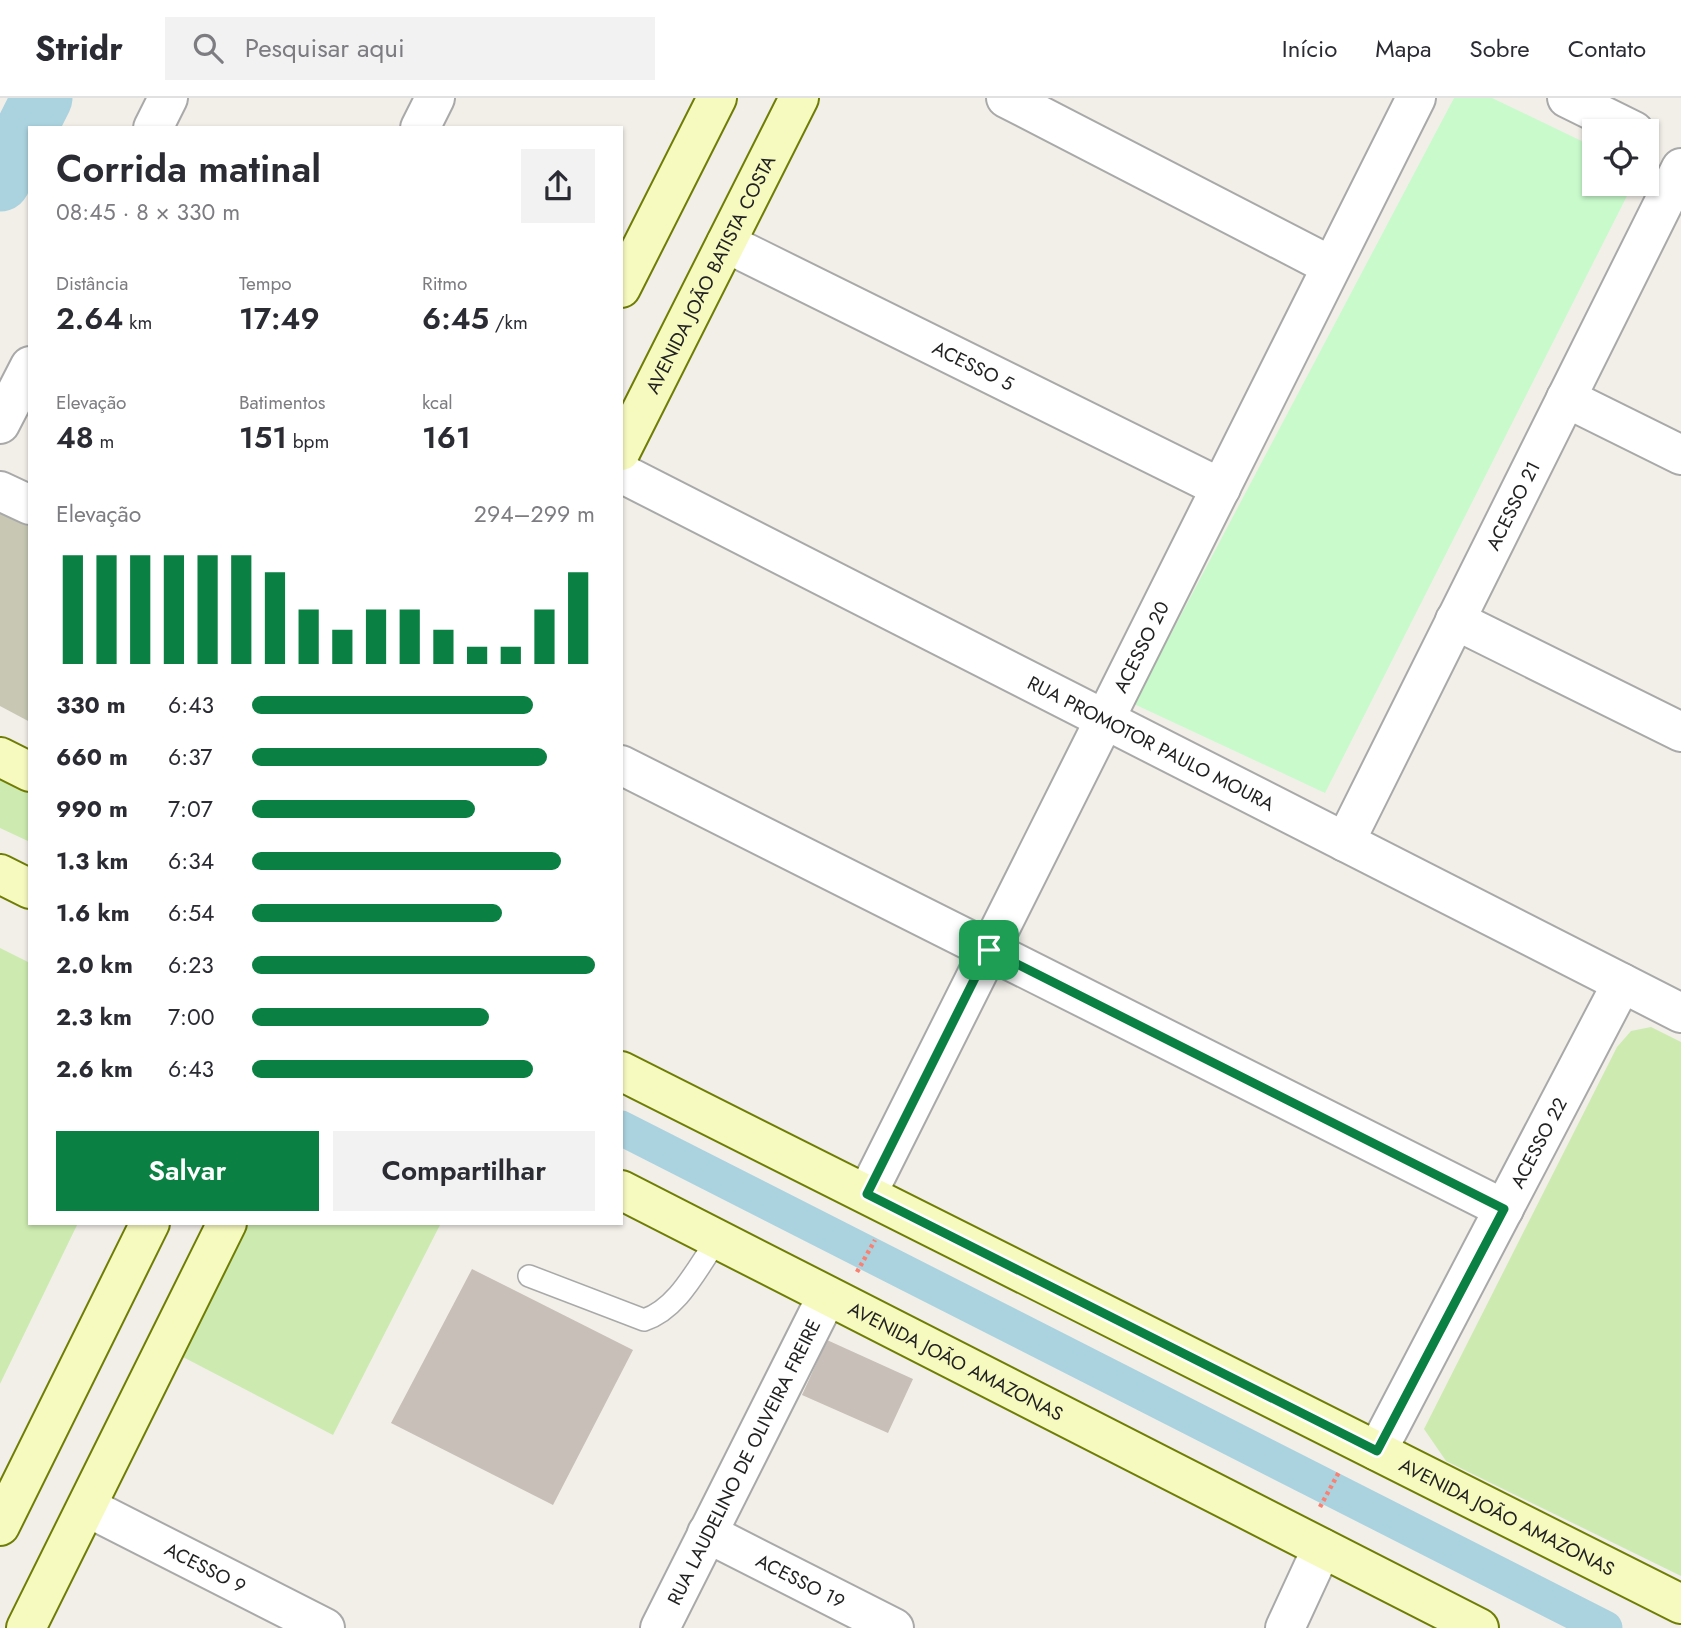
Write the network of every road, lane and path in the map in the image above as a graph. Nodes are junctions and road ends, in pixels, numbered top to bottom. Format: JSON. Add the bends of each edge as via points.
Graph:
{"nodes":[{"id":1,"x":168,"y":98,"type":"edge"},
{"id":2,"x":435,"y":98,"type":"edge"},
{"id":3,"x":717,"y":98,"type":"edge"},
{"id":4,"x":799,"y":98,"type":"edge"},
{"id":5,"x":1006,"y":98,"type":"edge"},
{"id":6,"x":1416,"y":98,"type":"edge"},
{"id":7,"x":1567,"y":98,"type":"edge"},
{"id":8,"x":1610,"y":119,"type":"edge"},
{"id":9,"x":154,"y":126,"type":"edge"},
{"id":10,"x":421,"y":126,"type":"edge"},
{"id":11,"x":1659,"y":144,"type":"edge"},
{"id":12,"x":1681,"y":155,"type":"edge"},
{"id":13,"x":1681,"y":168,"type":"edge"},
{"id":14,"x":726,"y":243,"type":"junction"},
{"id":15,"x":1331,"y":266,"type":"junction"},
{"id":16,"x":623,"y":284,"type":"edge"},
{"id":17,"x":28,"y":370,"type":"edge"},
{"id":18,"x":1566,"y":398,"type":"junction"},
{"id":19,"x":0,"y":424,"type":"edge"},
{"id":20,"x":623,"y":447,"type":"edge"},
{"id":21,"x":1681,"y":455,"type":"edge"},
{"id":22,"x":623,"y":474,"type":"edge"},
{"id":23,"x":1220,"y":488,"type":"junction"},
{"id":24,"x":0,"y":491,"type":"edge"},
{"id":25,"x":28,"y":504,"type":"edge"},
{"id":26,"x":1455,"y":620,"type":"junction"},
{"id":27,"x":1105,"y":719,"type":"junction"},
{"id":28,"x":1681,"y":732,"type":"edge"},
{"id":29,"x":0,"y":757,"type":"edge"},
{"id":30,"x":623,"y":766,"type":"edge"},
{"id":31,"x":28,"y":771,"type":"edge"},
{"id":32,"x":1345,"y":842,"type":"junction"},
{"id":33,"x":0,"y":874,"type":"edge"},
{"id":34,"x":28,"y":888,"type":"edge"},
{"id":35,"x":989,"y":950,"type":"junction"},
{"id":36,"x":1622,"y":983,"type":"junction"},
{"id":37,"x":1681,"y":1013,"type":"edge"},
{"id":38,"x":623,"y":1071,"type":"edge"},
{"id":39,"x":623,"y":1191,"type":"edge"},
{"id":40,"x":867,"y":1194,"type":"junction"},
{"id":41,"x":1504,"y":1209,"type":"junction"},
{"id":42,"x":149,"y":1225,"type":"edge"},
{"id":43,"x":226,"y":1225,"type":"edge"},
{"id":44,"x":878,"y":1234,"type":"dead end"},
{"id":45,"x":717,"y":1240,"type":"junction"},
{"id":46,"x":529,"y":1276,"type":"dead end"},
{"id":47,"x":840,"y":1287,"type":"junction"},
{"id":48,"x":1377,"y":1451,"type":"junction"},
{"id":49,"x":1340,"y":1470,"type":"dead end"},
{"id":50,"x":87,"y":1507,"type":"junction"},
{"id":51,"x":0,"y":1525,"type":"edge"},
{"id":52,"x":1319,"y":1532,"type":"junction"},
{"id":53,"x":707,"y":1533,"type":"junction"},
{"id":54,"x":1681,"y":1604,"type":"edge"},
{"id":55,"x":26,"y":1628,"type":"edge"},
{"id":56,"x":325,"y":1628,"type":"edge"},
{"id":57,"x":660,"y":1628,"type":"edge"},
{"id":58,"x":894,"y":1628,"type":"edge"},
{"id":59,"x":1285,"y":1628,"type":"edge"},
{"id":60,"x":1479,"y":1628,"type":"edge"}],
"edges":[{"from":1,"to":9,"type":"street"},
{"from":2,"to":10,"type":"street"},
{"from":3,"to":16,"type":"street"},
{"from":4,"to":14,"type":"street","name":"AVENIDA JOÃO BATISTA COSTA"},
{"from":5,"to":15,"type":"street"},
{"from":6,"to":15,"type":"street","name":"ACESSO 20"},
{"from":7,"to":8,"type":"street"},
{"from":11,"to":12,"type":"street"},
{"from":13,"to":18,"type":"street","name":"ACESSO 21"},
{"from":14,"to":20,"type":"street","name":"AVENIDA JOÃO BATISTA COSTA"},
{"from":14,"to":23,"type":"street","name":"ACESSO 5"},
{"from":15,"to":23,"type":"street","name":"ACESSO 20"},
{"from":17,"to":19,"type":"street"},
{"from":18,"to":21,"type":"street"},
{"from":18,"to":26,"type":"street","name":"ACESSO 21"},
{"from":22,"to":27,"type":"street","name":"RUA PROMOTOR PAULO MOURA"},
{"from":23,"to":27,"type":"street","name":"ACESSO 20"},
{"from":24,"to":25,"type":"street"},
{"from":26,"to":28,"type":"street"},
{"from":26,"to":32,"type":"street","name":"ACESSO 21"},
{"from":27,"to":32,"type":"street","name":"RUA PROMOTOR PAULO MOURA"},
{"from":27,"to":35,"type":"street","name":"ACESSO 20"},
{"from":29,"to":31,"type":"street"},
{"from":30,"to":35,"type":"street"},
{"from":32,"to":36,"type":"street","name":"RUA PROMOTOR PAULO MOURA"},
{"from":33,"to":34,"type":"street"},
{"from":35,"to":40,"type":"street","name":"ACESSO 20"},
{"from":35,"to":41,"type":"street"},
{"from":36,"to":37,"type":"street","name":"RUA PROMOTOR PAULO MOURA"},
{"from":36,"to":41,"type":"street","name":"ACESSO 22"},
{"from":38,"to":40,"type":"street","name":"AVENIDA JOÃO AMAZONAS"},
{"from":39,"to":45,"type":"street","name":"AVENIDA JOÃO AMAZONAS"},
{"from":40,"to":48,"type":"street","name":"AVENIDA JOÃO AMAZONAS"},
{"from":41,"to":48,"type":"street","name":"ACESSO 22"},
{"from":42,"to":51,"type":"street"},
{"from":43,"to":50,"type":"street"},
{"from":44,"to":47,"type":"path"},
{"from":45,"to":46,"type":"lane","via":[[676,1298],[658,1315],[643,1320]]},
{"from":45,"to":47,"type":"street","name":"AVENIDA JOÃO AMAZONAS"},
{"from":47,"to":52,"type":"street","name":"AVENIDA JOÃO AMAZONAS"},
{"from":47,"to":53,"type":"street","name":"RUA LAUDELINO DE OLIVEIRA FREIRE"},
{"from":48,"to":54,"type":"street","name":"AVENIDA JOÃO AMAZONAS"},
{"from":49,"to":52,"type":"path"},
{"from":50,"to":55,"type":"street"},
{"from":50,"to":56,"type":"street","name":"ACESSO 9"},
{"from":52,"to":59,"type":"street"},
{"from":52,"to":60,"type":"street","name":"AVENIDA JOÃO AMAZONAS"},
{"from":53,"to":57,"type":"street","name":"RUA LAUDELINO DE OLIVEIRA FREIRE"},
{"from":53,"to":58,"type":"street","name":"ACESSO 19"}]}
